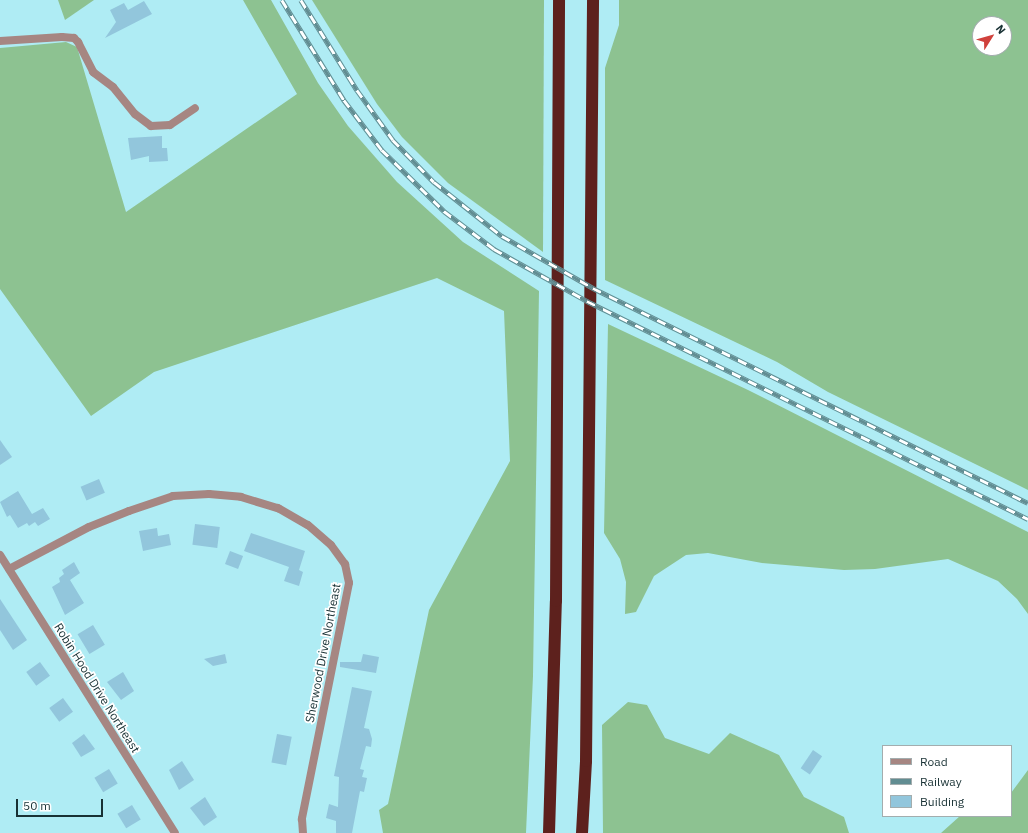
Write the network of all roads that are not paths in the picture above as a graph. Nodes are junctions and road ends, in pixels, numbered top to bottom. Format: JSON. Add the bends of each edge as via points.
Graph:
{"nodes":[{"id":1,"x":558,"y":0,"type":"edge"},
{"id":2,"x":593,"y":0,"type":"edge"},
{"id":3,"x":0,"y":42,"type":"edge"},
{"id":4,"x":195,"y":108,"type":"dead end"},
{"id":5,"x":0,"y":555,"type":"edge"},
{"id":6,"x":9,"y":569,"type":"junction"},
{"id":7,"x":175,"y":833,"type":"edge"},
{"id":8,"x":303,"y":833,"type":"edge"},
{"id":9,"x":549,"y":833,"type":"edge"},
{"id":10,"x":582,"y":833,"type":"edge"}],
"edges":[{"from":1,"to":9,"type":"highway","via":[[556,601]]},
{"from":2,"to":10,"type":"highway","via":[[586,761]]},
{"from":3,"to":4,"type":"street","via":[[74,38],[93,72],[113,87],[135,114],[151,126],[170,125]]},
{"from":5,"to":6,"type":"street","name":"Robin Hood Drive Northeast"},
{"from":6,"to":7,"type":"street","name":"Robin Hood Drive Northeast"},
{"from":6,"to":8,"type":"street","name":"Sherwood Drive Northeast","via":[[89,527],[173,496],[241,497],[278,508],[308,525],[331,545],[345,564],[349,583],[302,819]]}]}
